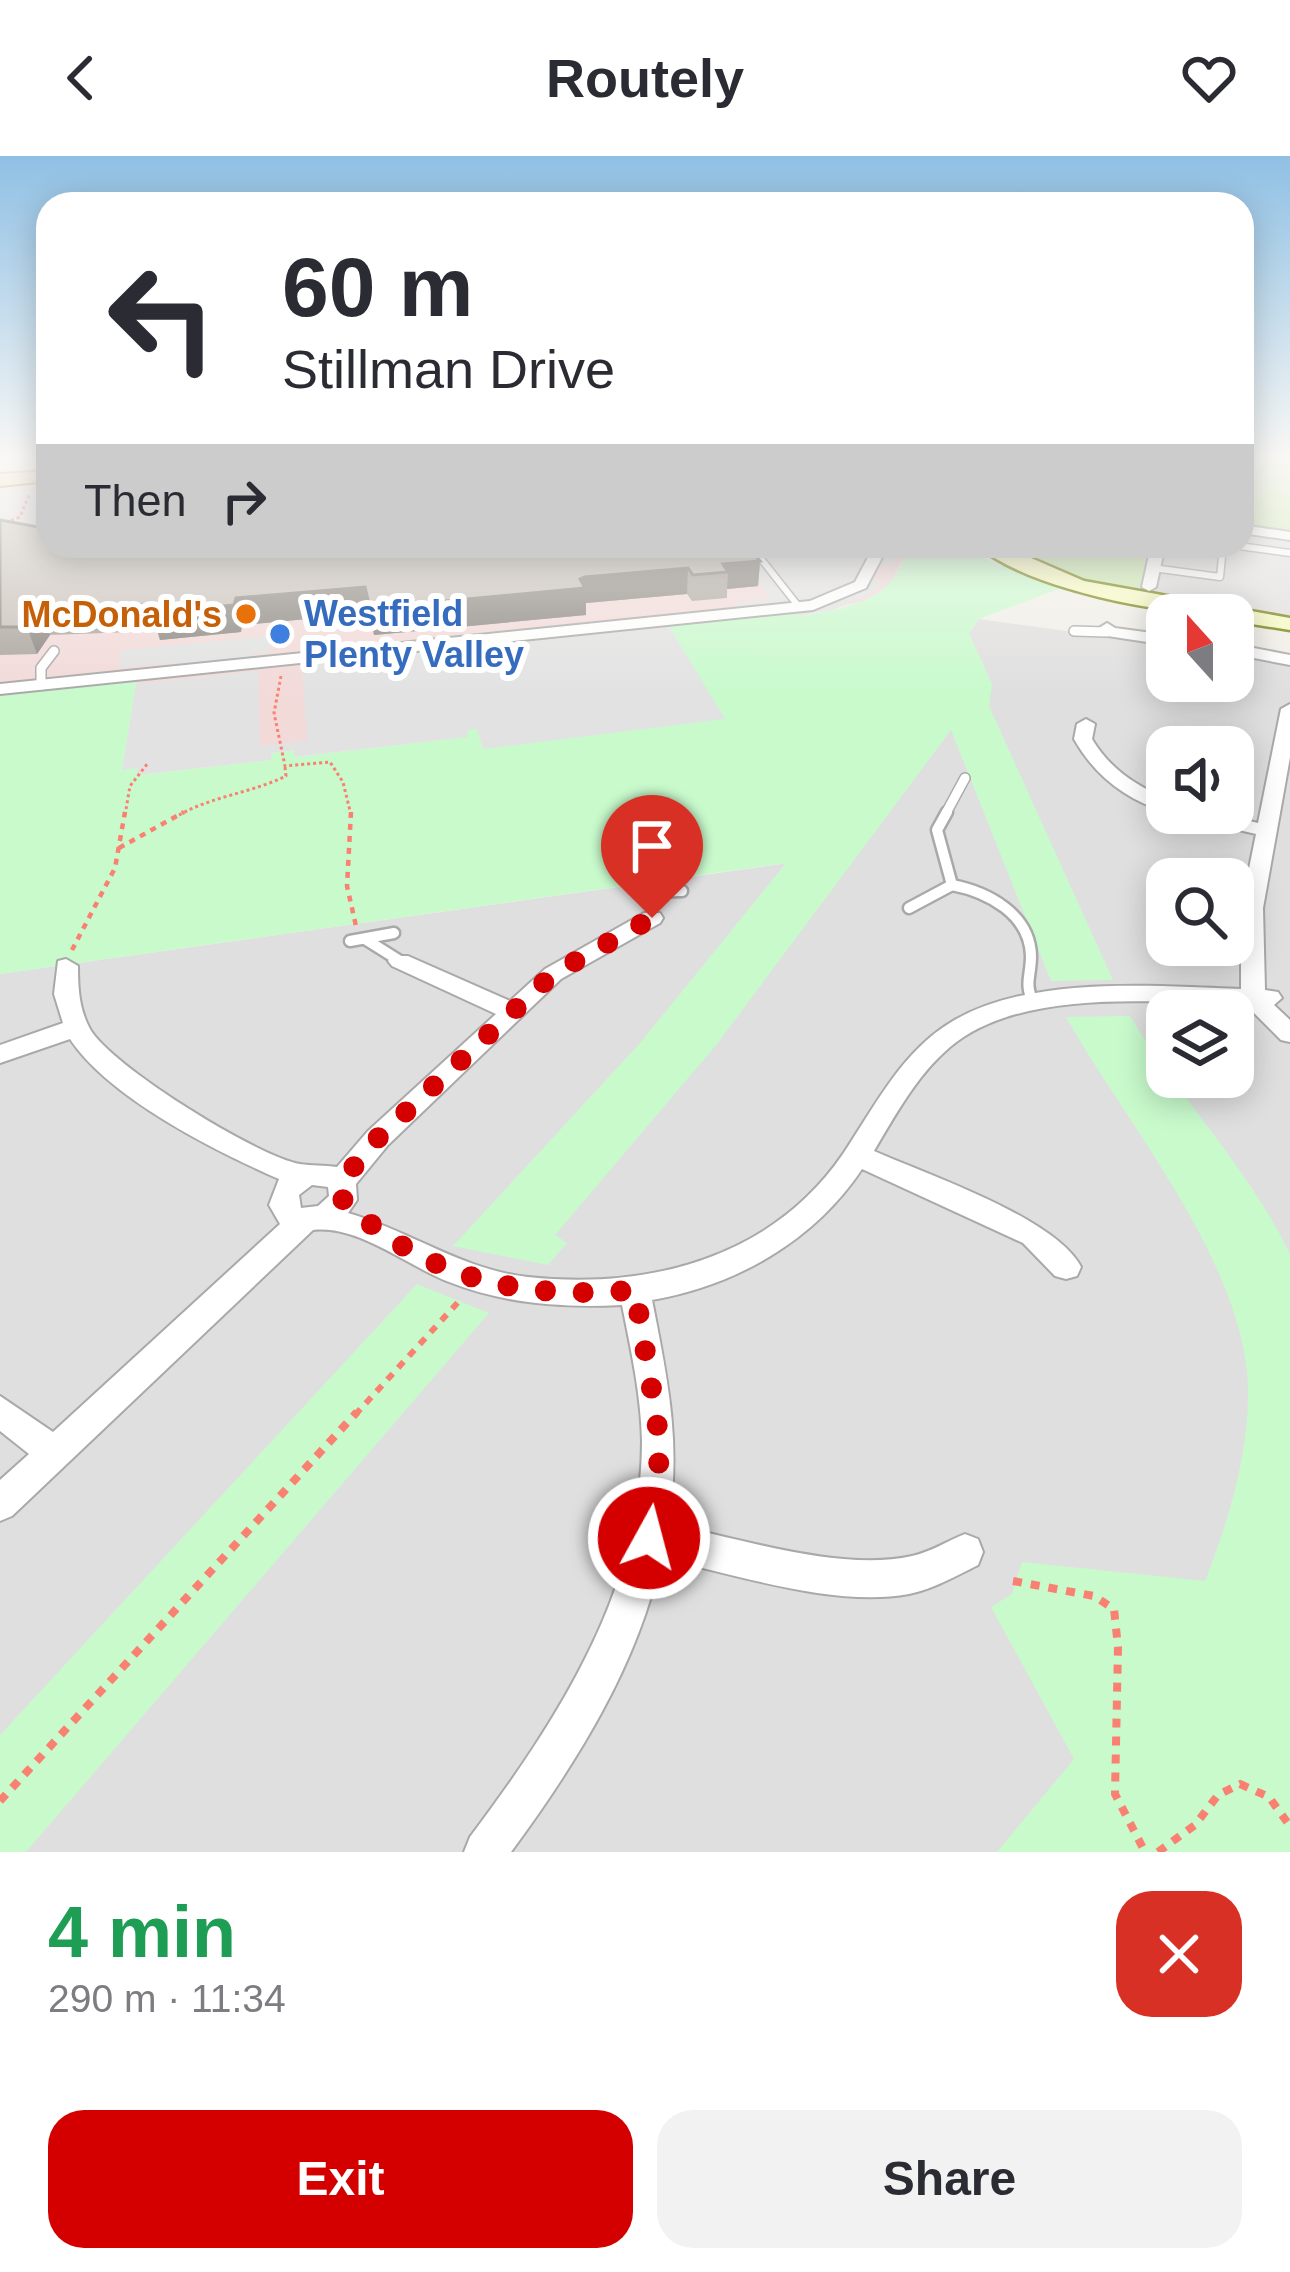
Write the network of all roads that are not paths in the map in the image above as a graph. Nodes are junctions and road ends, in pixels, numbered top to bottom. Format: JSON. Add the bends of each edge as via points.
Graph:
{"nodes":[{"id":1,"x":1254,"y":548,"type":"edge"},
{"id":2,"x":1290,"y":553,"type":"edge"},
{"id":3,"x":761,"y":558,"type":"edge"},
{"id":4,"x":873,"y":558,"type":"edge"},
{"id":5,"x":1011,"y":558,"type":"edge"},
{"id":6,"x":1155,"y":558,"type":"edge"},
{"id":7,"x":1222,"y":558,"type":"edge"},
{"id":8,"x":1153,"y":568,"type":"junction"},
{"id":9,"x":1149,"y":586,"type":"junction"},
{"id":10,"x":1157,"y":594,"type":"edge"},
{"id":11,"x":1118,"y":596,"type":"junction"},
{"id":12,"x":1146,"y":601,"type":"edge"},
{"id":13,"x":799,"y":607,"type":"junction"},
{"id":14,"x":1254,"y":618,"type":"edge"},
{"id":15,"x":1290,"y":624,"type":"edge"},
{"id":16,"x":1073,"y":631,"type":"dead end"},
{"id":17,"x":1107,"y":633,"type":"joint"},
{"id":18,"x":1146,"y":638,"type":"edge"},
{"id":19,"x":54,"y":651,"type":"dead end"},
{"id":20,"x":1254,"y":653,"type":"edge"},
{"id":21,"x":1290,"y":660,"type":"edge"},
{"id":22,"x":40,"y":685,"type":"junction"},
{"id":23,"x":0,"y":689,"type":"edge"},
{"id":24,"x":1290,"y":709,"type":"edge"},
{"id":25,"x":1086,"y":724,"type":"dead end"},
{"id":26,"x":965,"y":778,"type":"dead end"},
{"id":27,"x":1146,"y":797,"type":"edge"},
{"id":28,"x":1254,"y":828,"type":"edge"},
{"id":29,"x":1268,"y":831,"type":"junction"},
{"id":30,"x":952,"y":885,"type":"junction"},
{"id":31,"x":682,"y":891,"type":"dead end"},
{"id":32,"x":646,"y":892,"type":"dead end"},
{"id":33,"x":662,"y":907,"type":"junction"},
{"id":34,"x":909,"y":908,"type":"dead end"},
{"id":35,"x":394,"y":934,"type":"dead end"},
{"id":36,"x":365,"y":939,"type":"junction"},
{"id":37,"x":350,"y":941,"type":"dead end"},
{"id":38,"x":400,"y":961,"type":"joint"},
{"id":39,"x":66,"y":966,"type":"road end"},
{"id":40,"x":1262,"y":998,"type":"junction"},
{"id":41,"x":1033,"y":1002,"type":"junction"},
{"id":42,"x":513,"y":1012,"type":"junction"},
{"id":43,"x":1290,"y":1022,"type":"edge"},
{"id":44,"x":75,"y":1028,"type":"junction"},
{"id":45,"x":1290,"y":1034,"type":"edge"},
{"id":46,"x":0,"y":1054,"type":"edge"},
{"id":47,"x":857,"y":1155,"type":"junction"},
{"id":48,"x":314,"y":1197,"type":"junction"},
{"id":49,"x":1066,"y":1267,"type":"dead end"},
{"id":50,"x":635,"y":1290,"type":"junction"},
{"id":51,"x":0,"y":1411,"type":"edge"},
{"id":52,"x":54,"y":1454,"type":"junction"},
{"id":53,"x":0,"y":1504,"type":"edge"},
{"id":54,"x":649,"y":1538,"type":"junction"},
{"id":55,"x":965,"y":1552,"type":"dead end"},
{"id":56,"x":485,"y":1852,"type":"edge"}],
"edges":[{"from":1,"to":2,"type":"lane"},
{"from":3,"to":13,"type":"lane"},
{"from":4,"to":13,"type":"street","via":[[856,589]]},
{"from":5,"to":11,"type":"main road"},
{"from":6,"to":8,"type":"street"},
{"from":7,"to":8,"type":"lane","via":[[1220,577]]},
{"from":8,"to":9,"type":"street"},
{"from":9,"to":10,"type":"street"},
{"from":9,"to":11,"type":"street","via":[[1143,595]]},
{"from":11,"to":12,"type":"main road"},
{"from":13,"to":22,"type":"street"},
{"from":14,"to":15,"type":"main road"},
{"from":16,"to":17,"type":"lane"},
{"from":17,"to":18,"type":"street"},
{"from":19,"to":22,"type":"lane"},
{"from":20,"to":21,"type":"street"},
{"from":22,"to":23,"type":"street"},
{"from":24,"to":29,"type":"street"},
{"from":25,"to":27,"type":"street","via":[[1083,740],[1103,770]]},
{"from":26,"to":30,"type":"lane","via":[[937,830]]},
{"from":28,"to":29,"type":"street"},
{"from":29,"to":40,"type":"street","via":[[1252,908]]},
{"from":30,"to":34,"type":"lane"},
{"from":30,"to":41,"type":"lane","via":[[1017,916],[1030,951],[1023,983]]},
{"from":31,"to":33,"type":"lane"},
{"from":32,"to":33,"type":"lane"},
{"from":33,"to":42,"type":"street","via":[[566,964]]},
{"from":35,"to":36,"type":"lane"},
{"from":36,"to":37,"type":"lane"},
{"from":36,"to":38,"type":"lane"},
{"from":38,"to":42,"type":"street"},
{"from":39,"to":44,"type":"street"},
{"from":40,"to":41,"type":"street"},
{"from":40,"to":43,"type":"street"},
{"from":40,"to":45,"type":"street"},
{"from":41,"to":47,"type":"street","via":[[988,1014],[930,1050]]},
{"from":42,"to":48,"type":"street"},
{"from":44,"to":46,"type":"street"},
{"from":44,"to":48,"type":"street","via":[[108,1071]]},
{"from":47,"to":49,"type":"street","via":[[1033,1235]]},
{"from":47,"to":50,"type":"street","via":[[810,1214],[774,1240],[712,1270]]},
{"from":48,"to":50,"type":"street","via":[[424,1260],[479,1281],[556,1293]]},
{"from":48,"to":52,"type":"street"},
{"from":50,"to":54,"type":"street","via":[[658,1441]]},
{"from":51,"to":52,"type":"street"},
{"from":52,"to":53,"type":"street"},
{"from":54,"to":55,"type":"street","via":[[862,1577],[901,1577]]},
{"from":54,"to":56,"type":"street","via":[[600,1676]]}]}
